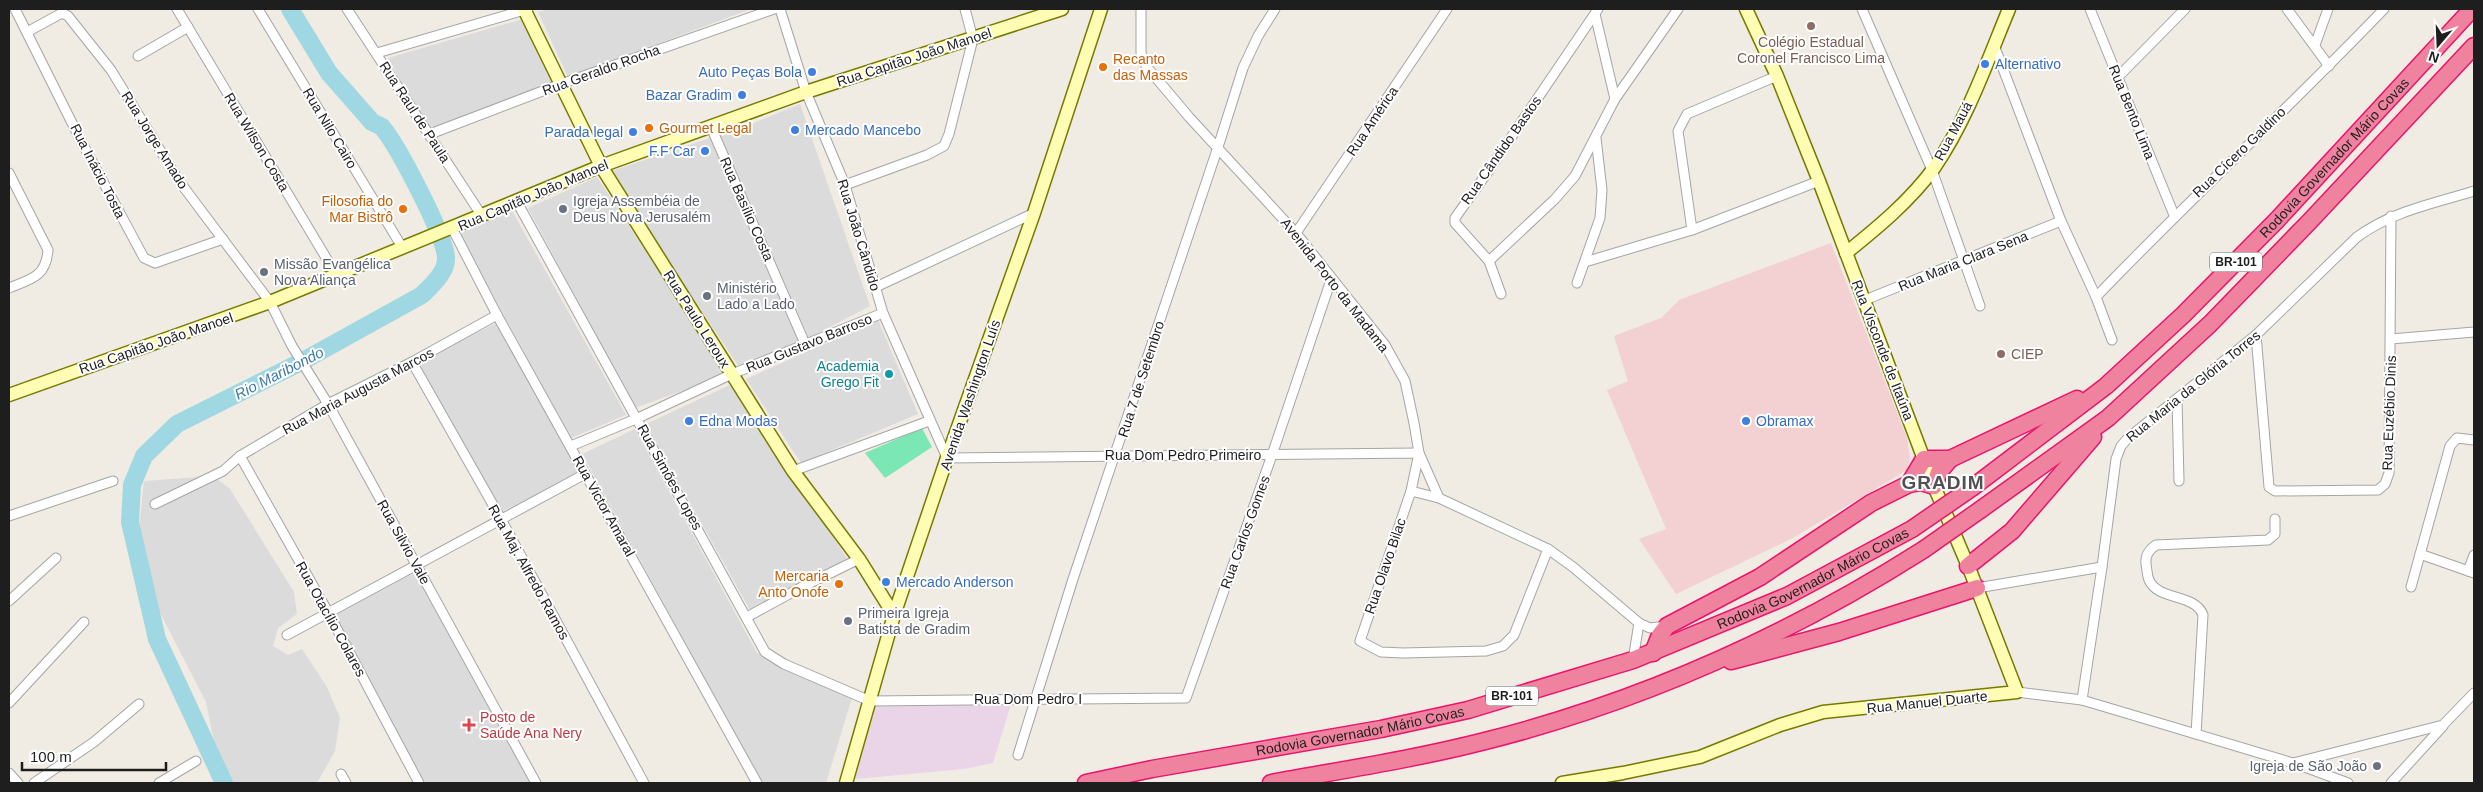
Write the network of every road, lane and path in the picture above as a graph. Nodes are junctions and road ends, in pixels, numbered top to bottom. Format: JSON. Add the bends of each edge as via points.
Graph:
{"nodes":[{"id":1,"x":15,"y":9,"type":"edge"},
{"id":2,"x":177,"y":9,"type":"edge"},
{"id":3,"x":258,"y":9,"type":"edge"},
{"id":4,"x":347,"y":9,"type":"edge"},
{"id":5,"x":526,"y":9,"type":"edge"},
{"id":6,"x":774,"y":9,"type":"edge"},
{"id":7,"x":780,"y":9,"type":"edge"},
{"id":8,"x":965,"y":9,"type":"edge"},
{"id":9,"x":1062,"y":9,"type":"edge"},
{"id":10,"x":1101,"y":9,"type":"edge"},
{"id":11,"x":1141,"y":9,"type":"edge"},
{"id":12,"x":1275,"y":9,"type":"edge"},
{"id":13,"x":1448,"y":9,"type":"edge"},
{"id":14,"x":1678,"y":9,"type":"edge"},
{"id":15,"x":1746,"y":9,"type":"edge"},
{"id":16,"x":1862,"y":9,"type":"edge"},
{"id":17,"x":2009,"y":9,"type":"edge"},
{"id":18,"x":2090,"y":9,"type":"edge"},
{"id":19,"x":2185,"y":9,"type":"edge"},
{"id":20,"x":2287,"y":9,"type":"edge"},
{"id":21,"x":2328,"y":9,"type":"edge"},
{"id":22,"x":2384,"y":9,"type":"edge"},
{"id":23,"x":2472,"y":9,"type":"edge"},
{"id":24,"x":1597,"y":11,"type":"edge"},
{"id":25,"x":188,"y":27,"type":"junction"},
{"id":26,"x":27,"y":32,"type":"junction"},
{"id":27,"x":974,"y":39,"type":"junction"},
{"id":28,"x":1994,"y":45,"type":"junction"},
{"id":29,"x":2315,"y":45,"type":"junction"},
{"id":30,"x":2474,"y":46,"type":"edge"},
{"id":31,"x":377,"y":53,"type":"junction"},
{"id":32,"x":138,"y":56,"type":"dead end"},
{"id":33,"x":2329,"y":66,"type":"junction"},
{"id":34,"x":1777,"y":76,"type":"junction"},
{"id":35,"x":2118,"y":77,"type":"junction"},
{"id":36,"x":561,"y":84,"type":"junction"},
{"id":37,"x":806,"y":92,"type":"junction"},
{"id":38,"x":1615,"y":99,"type":"junction"},
{"id":39,"x":711,"y":127,"type":"junction"},
{"id":40,"x":430,"y":134,"type":"junction"},
{"id":41,"x":1596,"y":138,"type":"junction"},
{"id":42,"x":1218,"y":147,"type":"junction"},
{"id":43,"x":600,"y":166,"type":"junction"},
{"id":44,"x":1932,"y":170,"type":"junction"},
{"id":45,"x":9,"y":173,"type":"edge"},
{"id":46,"x":1819,"y":181,"type":"junction"},
{"id":47,"x":845,"y":185,"type":"junction"},
{"id":48,"x":2474,"y":191,"type":"edge"},
{"id":49,"x":517,"y":202,"type":"junction"},
{"id":50,"x":1034,"y":214,"type":"junction"},
{"id":51,"x":2174,"y":215,"type":"junction"},
{"id":52,"x":482,"y":216,"type":"junction"},
{"id":53,"x":2391,"y":216,"type":"junction"},
{"id":54,"x":2061,"y":221,"type":"junction"},
{"id":55,"x":1692,"y":230,"type":"junction"},
{"id":56,"x":442,"y":232,"type":"junction"},
{"id":57,"x":1296,"y":233,"type":"junction"},
{"id":58,"x":223,"y":239,"type":"junction"},
{"id":59,"x":402,"y":247,"type":"junction"},
{"id":60,"x":1846,"y":253,"type":"junction"},
{"id":61,"x":1962,"y":260,"type":"junction"},
{"id":62,"x":1489,"y":262,"type":"junction"},
{"id":63,"x":1586,"y":262,"type":"junction"},
{"id":64,"x":337,"y":276,"type":"junction"},
{"id":65,"x":1331,"y":280,"type":"junction"},
{"id":66,"x":1577,"y":283,"type":"dead end"},
{"id":67,"x":876,"y":287,"type":"junction"},
{"id":68,"x":9,"y":288,"type":"edge"},
{"id":69,"x":1501,"y":294,"type":"dead end"},
{"id":70,"x":2096,"y":297,"type":"junction"},
{"id":71,"x":1865,"y":300,"type":"junction"},
{"id":72,"x":270,"y":302,"type":"junction"},
{"id":73,"x":1980,"y":306,"type":"dead end"},
{"id":74,"x":883,"y":313,"type":"junction"},
{"id":75,"x":497,"y":315,"type":"junction"},
{"id":76,"x":2474,"y":332,"type":"edge"},
{"id":77,"x":2256,"y":335,"type":"junction"},
{"id":78,"x":2392,"y":339,"type":"junction"},
{"id":79,"x":2112,"y":340,"type":"dead end"},
{"id":80,"x":806,"y":346,"type":"junction"},
{"id":81,"x":412,"y":362,"type":"junction"},
{"id":82,"x":732,"y":374,"type":"junction"},
{"id":83,"x":2106,"y":386,"type":"junction"},
{"id":84,"x":9,"y":395,"type":"edge"},
{"id":85,"x":2176,"y":398,"type":"junction"},
{"id":86,"x":328,"y":404,"type":"junction"},
{"id":87,"x":638,"y":418,"type":"junction"},
{"id":88,"x":2108,"y":418,"type":"junction"},
{"id":89,"x":929,"y":421,"type":"junction"},
{"id":90,"x":2474,"y":440,"type":"edge"},
{"id":91,"x":571,"y":446,"type":"junction"},
{"id":92,"x":1419,"y":453,"type":"junction"},
{"id":93,"x":1116,"y":455,"type":"junction"},
{"id":94,"x":1272,"y":455,"type":"junction"},
{"id":95,"x":240,"y":456,"type":"junction"},
{"id":96,"x":947,"y":458,"type":"junction"},
{"id":97,"x":1950,"y":458,"type":"junction"},
{"id":98,"x":1924,"y":459,"type":"junction"},
{"id":99,"x":793,"y":471,"type":"junction"},
{"id":100,"x":585,"y":474,"type":"junction"},
{"id":101,"x":113,"y":481,"type":"dead end"},
{"id":102,"x":2179,"y":481,"type":"dead end"},
{"id":103,"x":1909,"y":484,"type":"junction"},
{"id":104,"x":1934,"y":486,"type":"junction"},
{"id":105,"x":1411,"y":491,"type":"junction"},
{"id":106,"x":1439,"y":498,"type":"junction"},
{"id":107,"x":155,"y":504,"type":"dead end"},
{"id":108,"x":9,"y":516,"type":"edge"},
{"id":109,"x":501,"y":519,"type":"junction"},
{"id":110,"x":2275,"y":519,"type":"dead end"},
{"id":111,"x":1548,"y":549,"type":"junction"},
{"id":112,"x":2420,"y":554,"type":"junction"},
{"id":113,"x":2474,"y":555,"type":"edge"},
{"id":114,"x":56,"y":558,"type":"dead end"},
{"id":115,"x":859,"y":559,"type":"junction"},
{"id":116,"x":418,"y":566,"type":"junction"},
{"id":117,"x":1968,"y":566,"type":"junction"},
{"id":118,"x":2102,"y":567,"type":"junction"},
{"id":119,"x":2471,"y":572,"type":"edge"},
{"id":120,"x":2411,"y":587,"type":"dead end"},
{"id":121,"x":1977,"y":588,"type":"junction"},
{"id":122,"x":9,"y":601,"type":"edge"},
{"id":123,"x":328,"y":614,"type":"junction"},
{"id":124,"x":894,"y":615,"type":"junction"},
{"id":125,"x":747,"y":617,"type":"junction"},
{"id":126,"x":84,"y":622,"type":"dead end"},
{"id":127,"x":1639,"y":623,"type":"junction"},
{"id":128,"x":1667,"y":626,"type":"junction"},
{"id":129,"x":287,"y":635,"type":"dead end"},
{"id":130,"x":1653,"y":653,"type":"junction"},
{"id":131,"x":1633,"y":660,"type":"junction"},
{"id":132,"x":1707,"y":665,"type":"junction"},
{"id":133,"x":2017,"y":692,"type":"junction"},
{"id":134,"x":2474,"y":693,"type":"edge"},
{"id":135,"x":1186,"y":698,"type":"joint"},
{"id":136,"x":1036,"y":699,"type":"junction"},
{"id":137,"x":2082,"y":700,"type":"junction"},
{"id":138,"x":870,"y":701,"type":"junction"},
{"id":139,"x":9,"y":703,"type":"edge"},
{"id":140,"x":139,"y":704,"type":"dead end"},
{"id":141,"x":2444,"y":725,"type":"junction"},
{"id":142,"x":2196,"y":734,"type":"junction"},
{"id":143,"x":1018,"y":755,"type":"dead end"},
{"id":144,"x":196,"y":761,"type":"dead end"},
{"id":145,"x":2293,"y":763,"type":"junction"},
{"id":146,"x":9,"y":773,"type":"edge"},
{"id":147,"x":341,"y":774,"type":"dead end"},
{"id":148,"x":18,"y":783,"type":"edge"},
{"id":149,"x":34,"y":783,"type":"edge"},
{"id":150,"x":160,"y":783,"type":"edge"},
{"id":151,"x":346,"y":783,"type":"edge"},
{"id":152,"x":419,"y":783,"type":"edge"},
{"id":153,"x":536,"y":783,"type":"edge"},
{"id":154,"x":644,"y":783,"type":"edge"},
{"id":155,"x":757,"y":783,"type":"edge"},
{"id":156,"x":846,"y":783,"type":"edge"},
{"id":157,"x":1086,"y":783,"type":"edge"},
{"id":158,"x":1271,"y":783,"type":"edge"},
{"id":159,"x":1562,"y":783,"type":"edge"},
{"id":160,"x":2348,"y":783,"type":"edge"},
{"id":161,"x":2391,"y":783,"type":"edge"}],
"edges":[{"from":1,"to":26,"type":"street","name":"Rua Inácio Tosta"},
{"from":2,"to":25,"type":"street","name":"Rua Wilson Costa"},
{"from":3,"to":59,"type":"street","name":"Rua Nilo Cairo"},
{"from":4,"to":31,"type":"street","name":"Rua Raul de Paula"},
{"from":5,"to":31,"type":"street"},
{"from":5,"to":36,"type":"street","name":"Rua Paulo Leroux"},
{"from":6,"to":36,"type":"street","name":"Rua Geraldo Rocha"},
{"from":7,"to":37,"type":"street","name":"Rua João Cândido"},
{"from":8,"to":27,"type":"street"},
{"from":9,"to":27,"type":"street","name":"Rua Capitão João Manoel"},
{"from":10,"to":50,"type":"street","name":"Avenida Washington Luís"},
{"from":11,"to":42,"type":"street","name":"Avenida Porto da Madama","via":[[1141,53],[1146,66]]},
{"from":12,"to":42,"type":"street","name":"Rua 7 de Setembro","via":[[1242,68]]},
{"from":13,"to":57,"type":"street","name":"Rua América"},
{"from":14,"to":38,"type":"street"},
{"from":15,"to":34,"type":"street","name":"Rua Visconde de Itaúna"},
{"from":16,"to":44,"type":"street"},
{"from":17,"to":28,"type":"street","name":"Rua Mauá"},
{"from":18,"to":35,"type":"street","name":"Rua Bento Lima"},
{"from":19,"to":35,"type":"street"},
{"from":20,"to":29,"type":"street"},
{"from":21,"to":29,"type":"street"},
{"from":22,"to":33,"type":"street","name":"Rua Cícero Galdino"},
{"from":23,"to":83,"type":"highway","name":"Rodovia Governador Mário Covas","number":"BR-101","via":[[2277,220],[2183,315]]},
{"from":24,"to":38,"type":"street","name":"Rua Cândido Bastos"},
{"from":24,"to":62,"type":"street","name":"Rua Cândido Bastos","via":[[1455,218],[1455,223]]},
{"from":25,"to":32,"type":"street"},
{"from":25,"to":64,"type":"street","name":"Rua Wilson Costa"},
{"from":26,"to":58,"type":"street","name":"Rua Jorge Amado","via":[[62,13],[68,16],[111,70],[179,180]]},
{"from":26,"to":58,"type":"street","name":"Rua Inácio Tosta","via":[[144,258],[155,263]]},
{"from":27,"to":37,"type":"street","name":"Rua Capitão João Manoel"},
{"from":27,"to":47,"type":"street","via":[[944,146]]},
{"from":28,"to":44,"type":"street","name":"Rua Mauá","via":[[1962,118]]},
{"from":28,"to":54,"type":"street"},
{"from":29,"to":33,"type":"street"},
{"from":30,"to":88,"type":"highway","name":"Rodovia Governador Mário Covas","number":"BR-101","via":[[2210,324]]},
{"from":31,"to":40,"type":"street","name":"Rua Raul de Paula"},
{"from":33,"to":51,"type":"street","name":"Rua Cícero Galdino"},
{"from":34,"to":46,"type":"street","name":"Rua Visconde de Itaúna"},
{"from":34,"to":55,"type":"street","via":[[1687,114],[1680,123],[1678,130]]},
{"from":35,"to":51,"type":"street","name":"Rua Bento Lima"},
{"from":36,"to":40,"type":"street","name":"Rua Geraldo Rocha"},
{"from":36,"to":43,"type":"street","name":"Rua Paulo Leroux"},
{"from":37,"to":39,"type":"street","name":"Rua Capitão João Manoel"},
{"from":37,"to":47,"type":"street","name":"Rua João Cândido"},
{"from":38,"to":41,"type":"street"},
{"from":39,"to":43,"type":"street","name":"Rua Capitão João Manoel"},
{"from":39,"to":80,"type":"street","name":"Rua Basílio Costa"},
{"from":40,"to":52,"type":"street","name":"Rua Raul de Paula"},
{"from":41,"to":62,"type":"street","via":[[1575,176]]},
{"from":41,"to":63,"type":"street","via":[[1602,190],[1600,218]]},
{"from":42,"to":57,"type":"street","name":"Avenida Porto da Madama"},
{"from":42,"to":93,"type":"street","name":"Rua 7 de Setembro"},
{"from":43,"to":49,"type":"street","name":"Rua Capitão João Manoel"},
{"from":43,"to":82,"type":"street","name":"Rua Paulo Leroux"},
{"from":44,"to":60,"type":"street","name":"Rua Mauá","via":[[1899,207]]},
{"from":44,"to":61,"type":"street"},
{"from":45,"to":68,"type":"street","via":[[48,250],[42,272]]},
{"from":46,"to":55,"type":"street"},
{"from":46,"to":60,"type":"street","name":"Rua Visconde de Itaúna"},
{"from":47,"to":67,"type":"street","name":"Rua João Cândido"},
{"from":48,"to":53,"type":"street","name":"Rua Maria da Glória Torres"},
{"from":49,"to":52,"type":"street","name":"Rua Capitão João Manoel"},
{"from":49,"to":87,"type":"street","name":"Rua Simões Lopes"},
{"from":50,"to":67,"type":"street"},
{"from":50,"to":96,"type":"street","name":"Avenida Washington Luís"},
{"from":51,"to":70,"type":"street","name":"Rua Cícero Galdino"},
{"from":52,"to":56,"type":"street","name":"Rua Capitão João Manoel"},
{"from":53,"to":77,"type":"street","name":"Rua Maria da Glória Torres","via":[[2357,237]]},
{"from":53,"to":78,"type":"street","name":"Rua Euzébio Dinis"},
{"from":54,"to":61,"type":"street","name":"Rua Maria Clara Sena"},
{"from":54,"to":70,"type":"street"},
{"from":55,"to":63,"type":"street"},
{"from":56,"to":59,"type":"street","name":"Rua Capitão João Manoel"},
{"from":56,"to":75,"type":"street","name":"Rua Victor Amaral"},
{"from":57,"to":65,"type":"street","name":"Avenida Porto da Madama"},
{"from":58,"to":72,"type":"street","name":"Rua Jorge Amado"},
{"from":59,"to":64,"type":"street","name":"Rua Capitão João Manoel"},
{"from":60,"to":71,"type":"street","name":"Rua Visconde de Itaúna"},
{"from":61,"to":71,"type":"street","name":"Rua Maria Clara Sena"},
{"from":61,"to":73,"type":"street"},
{"from":62,"to":69,"type":"street"},
{"from":63,"to":66,"type":"street"},
{"from":64,"to":72,"type":"street","name":"Rua Capitão João Manoel"},
{"from":65,"to":92,"type":"street","name":"Avenida Porto da Madama","via":[[1385,345],[1405,381]]},
{"from":65,"to":94,"type":"street","name":"Rua Carlos Gomes"},
{"from":67,"to":74,"type":"street","name":"Rua João Cândido"},
{"from":70,"to":79,"type":"street"},
{"from":71,"to":98,"type":"street","name":"Rua Visconde de Itaúna"},
{"from":72,"to":84,"type":"street","name":"Rua Capitão João Manoel"},
{"from":72,"to":86,"type":"street","name":"Rua Silvio Vale","via":[[292,346]]},
{"from":74,"to":80,"type":"street","name":"Rua Gustavo Barroso"},
{"from":74,"to":89,"type":"street","name":"Rua João Cândido"},
{"from":75,"to":81,"type":"street","name":"Rua Maria Augusta Marcos"},
{"from":75,"to":91,"type":"street","name":"Rua Victor Amaral"},
{"from":76,"to":78,"type":"street"},
{"from":77,"to":78,"type":"street","name":"Rua Euzébio Dinis","via":[[2267,482],[2274,491],[2378,490],[2385,484],[2389,473]]},
{"from":77,"to":85,"type":"street","name":"Rua Maria da Glória Torres"},
{"from":80,"to":82,"type":"street","name":"Rua Gustavo Barroso"},
{"from":81,"to":86,"type":"street","name":"Rua Maria Augusta Marcos"},
{"from":81,"to":109,"type":"street","name":"Rua Maj. Alfredo Ramos"},
{"from":82,"to":87,"type":"street","name":"Rua Gustavo Barroso"},
{"from":82,"to":99,"type":"street","name":"Rua Paulo Leroux"},
{"from":83,"to":97,"type":"highway"},
{"from":83,"to":130,"type":"highway","name":"Rodovia Governador Mário Covas","number":"BR-101","bridge":true,"via":[[1912,529],[1787,596]]},
{"from":85,"to":102,"type":"street"},
{"from":85,"to":118,"type":"street","name":"Rua Maria da Glória Torres","via":[[2121,446],[2116,459]]},
{"from":86,"to":95,"type":"street","name":"Rua Maria Augusta Marcos"},
{"from":86,"to":116,"type":"street","name":"Rua Silvio Vale"},
{"from":87,"to":91,"type":"street","name":"Rua Gustavo Barroso"},
{"from":87,"to":125,"type":"street","name":"Rua Simões Lopes"},
{"from":88,"to":117,"type":"highway","via":[[2012,531]]},
{"from":88,"to":132,"type":"highway","name":"Rodovia Governador Mário Covas","number":"BR-101","bridge":true,"via":[[1924,550],[1860,590]]},
{"from":89,"to":96,"type":"street","name":"Rua João Cândido"},
{"from":89,"to":99,"type":"street"},
{"from":90,"to":112,"type":"street","via":[[2457,438],[2450,446]]},
{"from":91,"to":100,"type":"street","name":"Rua Victor Amaral"},
{"from":92,"to":94,"type":"street","name":"Rua Dom Pedro Primeiro"},
{"from":92,"to":105,"type":"street","name":"Avenida Porto da Madama"},
{"from":92,"to":106,"type":"street"},
{"from":93,"to":94,"type":"street","name":"Rua Dom Pedro Primeiro"},
{"from":93,"to":96,"type":"street","name":"Rua Dom Pedro Primeiro"},
{"from":93,"to":136,"type":"street","name":"Rua 7 de Setembro"},
{"from":94,"to":135,"type":"street","name":"Rua Carlos Gomes"},
{"from":95,"to":107,"type":"street","name":"Rua Maria Augusta Marcos","via":[[222,471]]},
{"from":95,"to":123,"type":"street","name":"Rua Otacílio Colares"},
{"from":96,"to":124,"type":"street","name":"Avenida Washington Luís"},
{"from":97,"to":98,"type":"highway"},
{"from":97,"to":104,"type":"highway","via":[[1939,472]]},
{"from":98,"to":103,"type":"highway"},
{"from":98,"to":104,"type":"street","name":"Rua Visconde de Itaúna"},
{"from":99,"to":115,"type":"street","name":"Rua Paulo Leroux"},
{"from":100,"to":109,"type":"street"},
{"from":100,"to":155,"type":"street","name":"Rua Victor Amaral"},
{"from":101,"to":108,"type":"street"},
{"from":103,"to":104,"type":"highway","via":[[1921,482]]},
{"from":103,"to":128,"type":"highway","via":[[1871,503],[1760,577]]},
{"from":104,"to":117,"type":"street","name":"Rua Visconde de Itaúna"},
{"from":105,"to":106,"type":"street"},
{"from":105,"to":111,"type":"street","name":"Rua Olavo Bilac","via":[[1360,641],[1381,652],[1486,651],[1503,646],[1514,635]]},
{"from":106,"to":111,"type":"street"},
{"from":109,"to":116,"type":"street"},
{"from":109,"to":154,"type":"street","name":"Rua Maj. Alfredo Ramos"},
{"from":110,"to":142,"type":"street","via":[[2274,534],[2268,540],[2156,545],[2145,559],[2148,579],[2153,586],[2194,604],[2201,608],[2203,614]]},
{"from":111,"to":127,"type":"street"},
{"from":112,"to":119,"type":"street"},
{"from":112,"to":120,"type":"street"},
{"from":113,"to":119,"type":"street"},
{"from":114,"to":122,"type":"street"},
{"from":115,"to":124,"type":"street","name":"Rua Paulo Leroux"},
{"from":115,"to":125,"type":"street"},
{"from":116,"to":123,"type":"street"},
{"from":116,"to":153,"type":"street","name":"Rua Silvio Vale"},
{"from":117,"to":121,"type":"street","name":"Rua Visconde de Itaúna"},
{"from":118,"to":121,"type":"street"},
{"from":118,"to":137,"type":"street","name":"Rua Maria da Glória Torres"},
{"from":121,"to":132,"type":"highway","via":[[1839,632],[1746,658]]},
{"from":121,"to":133,"type":"street","name":"Rua Visconde de Itaúna"},
{"from":123,"to":129,"type":"street"},
{"from":123,"to":152,"type":"street","name":"Rua Otacílio Colares"},
{"from":124,"to":138,"type":"street","name":"Avenida Washington Luís"},
{"from":125,"to":138,"type":"street","name":"Rua Simões Lopes","via":[[758,643],[772,658]]},
{"from":126,"to":139,"type":"street"},
{"from":127,"to":128,"type":"street","via":[[1650,628]]},
{"from":127,"to":131,"type":"street"},
{"from":128,"to":130,"type":"highway"},
{"from":130,"to":131,"type":"highway","name":"Rodovia Governador Mário Covas","number":"BR-101"},
{"from":131,"to":157,"type":"highway","name":"Rodovia Governador Mário Covas","number":"BR-101","via":[[1468,710]]},
{"from":132,"to":158,"type":"highway","name":"Rodovia Governador Mário Covas","number":"BR-101","via":[[1544,725],[1430,754]]},
{"from":133,"to":137,"type":"street","name":"Rua Manuel Duarte"},
{"from":133,"to":159,"type":"street","name":"Rua Manuel Duarte","via":[[1823,712],[1780,725],[1700,757]]},
{"from":134,"to":141,"type":"street"},
{"from":135,"to":136,"type":"street","name":"Rua Dom Pedro I"},
{"from":136,"to":138,"type":"street","name":"Rua Dom Pedro I"},
{"from":136,"to":143,"type":"street","name":"Rua 7 de Setembro"},
{"from":137,"to":142,"type":"street","name":"Rua Manuel Duarte"},
{"from":138,"to":156,"type":"street","name":"Avenida Washington Luís"},
{"from":140,"to":149,"type":"street","via":[[94,742]]},
{"from":141,"to":145,"type":"street"},
{"from":141,"to":161,"type":"street"},
{"from":142,"to":145,"type":"street","name":"Rua Manuel Duarte"},
{"from":144,"to":150,"type":"street"},
{"from":145,"to":160,"type":"street","name":"Rua Manuel Duarte"},
{"from":146,"to":148,"type":"street"},
{"from":147,"to":151,"type":"street"}]}
